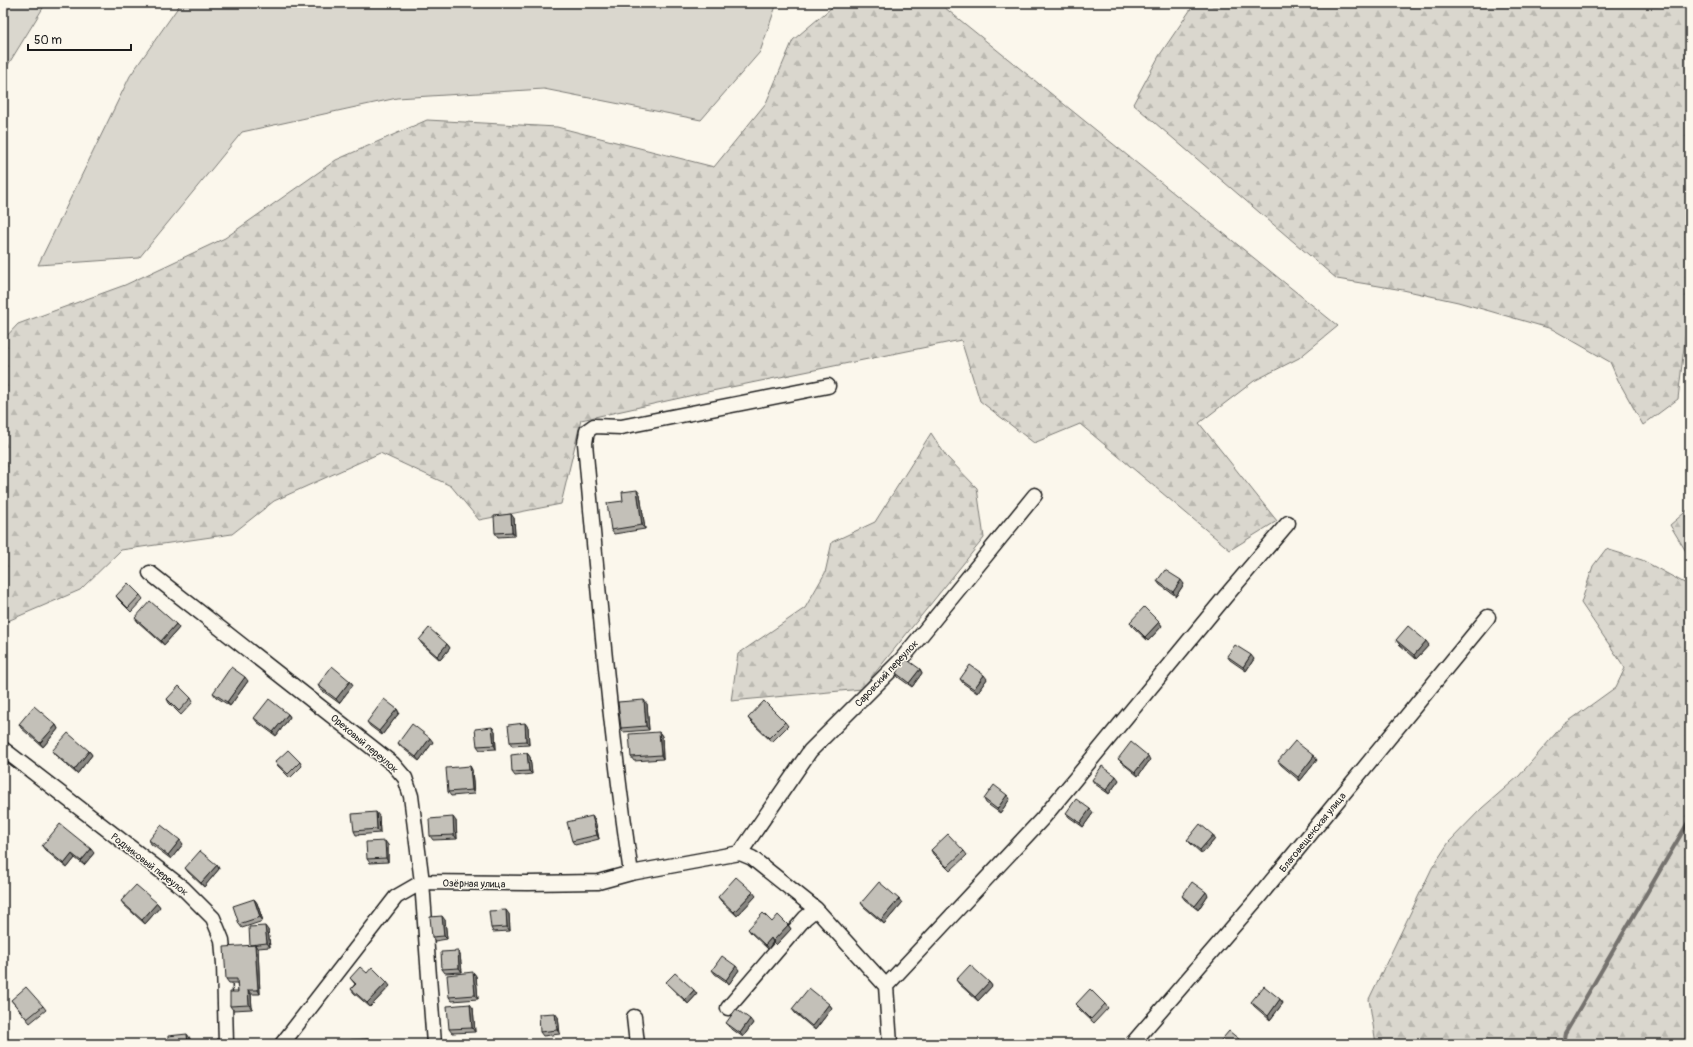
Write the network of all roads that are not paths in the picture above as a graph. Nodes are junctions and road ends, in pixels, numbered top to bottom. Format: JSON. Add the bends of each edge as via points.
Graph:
{"nodes":[{"id":1,"x":828,"y":386,"type":"dead end"},
{"id":2,"x":1035,"y":495,"type":"dead end"},
{"id":3,"x":1288,"y":523,"type":"dead end"},
{"id":4,"x":150,"y":573,"type":"dead end"},
{"id":5,"x":1488,"y":617,"type":"dead end"},
{"id":6,"x":3,"y":749,"type":"edge"},
{"id":7,"x":740,"y":853,"type":"junction"},
{"id":8,"x":631,"y":873,"type":"junction"},
{"id":9,"x":422,"y":882,"type":"junction"},
{"id":10,"x":816,"y":909,"type":"junction"},
{"id":11,"x":886,"y":986,"type":"junction"},
{"id":12,"x":728,"y":1008,"type":"dead end"},
{"id":13,"x":634,"y":1017,"type":"dead end"},
{"id":14,"x":226,"y":1044,"type":"edge"},
{"id":15,"x":282,"y":1044,"type":"edge"},
{"id":16,"x":434,"y":1044,"type":"edge"},
{"id":17,"x":637,"y":1044,"type":"edge"},
{"id":18,"x":890,"y":1044,"type":"edge"},
{"id":19,"x":1132,"y":1044,"type":"edge"}],
"edges":[{"from":1,"to":8,"type":"street","via":[[621,427],[594,426],[587,431],[585,443],[593,537],[621,806]]},
{"from":2,"to":7,"type":"street","name":"Саровский переулок","via":[[901,660],[810,751]]},
{"from":3,"to":11,"type":"street","via":[[1043,818]]},
{"from":4,"to":9,"type":"street","name":"Ореховый переулок","via":[[393,764],[405,778],[411,796]]},
{"from":5,"to":19,"type":"street","name":"Благовещенская улица","via":[[1262,893]]},
{"from":6,"to":14,"type":"street","name":"Родниковый переулок","via":[[183,888],[213,918],[222,940]]},
{"from":7,"to":8,"type":"street","name":"Озёрная улица"},
{"from":7,"to":10,"type":"street","via":[[752,858]]},
{"from":8,"to":9,"type":"street","name":"Озёрная улица","via":[[598,882]]},
{"from":9,"to":15,"type":"street","via":[[396,897]]},
{"from":9,"to":16,"type":"street","name":"Ореховый переулок"},
{"from":10,"to":11,"type":"street"},
{"from":10,"to":12,"type":"street","via":[[805,918]]},
{"from":11,"to":18,"type":"street"},
{"from":13,"to":17,"type":"street"}]}
